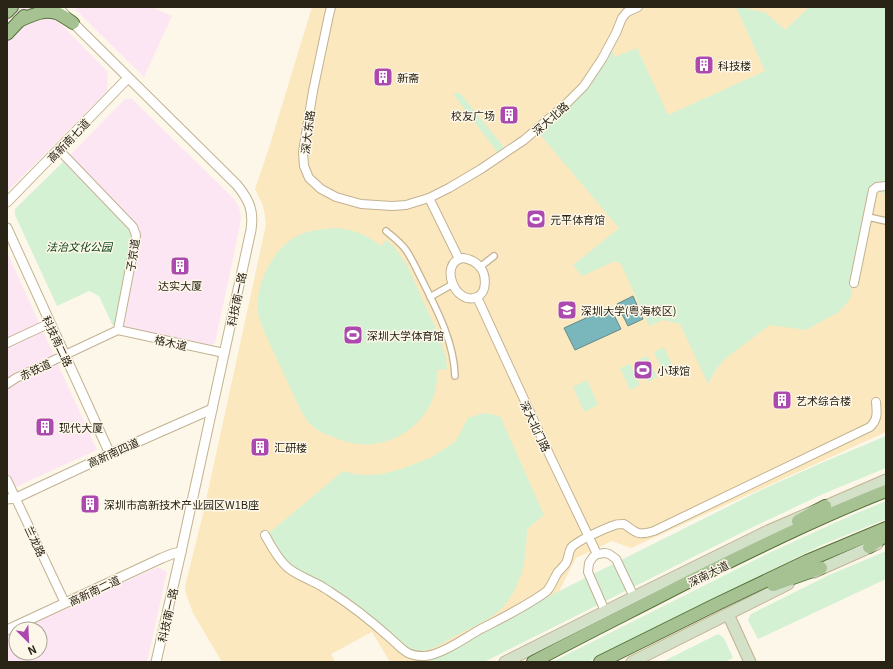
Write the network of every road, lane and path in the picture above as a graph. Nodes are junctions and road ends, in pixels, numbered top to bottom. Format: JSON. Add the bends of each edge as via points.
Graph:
{"nodes":[{"id":1,"x":32,"y":7,"type":"edge"},
{"id":2,"x":57,"y":7,"type":"edge"},
{"id":3,"x":64,"y":7,"type":"edge"},
{"id":4,"x":331,"y":7,"type":"edge"},
{"id":5,"x":638,"y":7,"type":"edge"},
{"id":6,"x":19,"y":20,"type":"junction"},
{"id":7,"x":74,"y":22,"type":"junction"},
{"id":8,"x":7,"y":34,"type":"edge"},
{"id":9,"x":128,"y":78,"type":"junction"},
{"id":10,"x":59,"y":150,"type":"junction"},
{"id":11,"x":886,"y":186,"type":"edge"},
{"id":12,"x":429,"y":198,"type":"junction"},
{"id":13,"x":7,"y":202,"type":"edge"},
{"id":14,"x":868,"y":217,"type":"junction"},
{"id":15,"x":886,"y":221,"type":"edge"},
{"id":16,"x":7,"y":228,"type":"edge"},
{"id":17,"x":386,"y":231,"type":"dead end"},
{"id":18,"x":494,"y":256,"type":"dead end"},
{"id":19,"x":459,"y":259,"type":"junction"},
{"id":20,"x":480,"y":267,"type":"junction"},
{"id":21,"x":854,"y":283,"type":"dead end"},
{"id":22,"x":453,"y":284,"type":"junction"},
{"id":23,"x":430,"y":297,"type":"junction"},
{"id":24,"x":477,"y":297,"type":"junction"},
{"id":25,"x":50,"y":323,"type":"junction"},
{"id":26,"x":118,"y":330,"type":"junction"},
{"id":27,"x":7,"y":343,"type":"edge"},
{"id":28,"x":224,"y":353,"type":"junction"},
{"id":29,"x":65,"y":355,"type":"junction"},
{"id":30,"x":455,"y":376,"type":"dead end"},
{"id":31,"x":7,"y":384,"type":"edge"},
{"id":32,"x":876,"y":402,"type":"dead end"},
{"id":33,"x":212,"y":409,"type":"junction"},
{"id":34,"x":110,"y":454,"type":"junction"},
{"id":35,"x":7,"y":480,"type":"edge"},
{"id":36,"x":886,"y":480,"type":"edge"},
{"id":37,"x":886,"y":491,"type":"edge"},
{"id":38,"x":11,"y":499,"type":"edge"},
{"id":39,"x":7,"y":505,"type":"edge"},
{"id":40,"x":825,"y":506,"type":"junction"},
{"id":41,"x":886,"y":528,"type":"edge"},
{"id":42,"x":265,"y":535,"type":"dead end"},
{"id":43,"x":886,"y":535,"type":"edge"},
{"id":44,"x":588,"y":537,"type":"junction"},
{"id":45,"x":886,"y":540,"type":"edge"},
{"id":46,"x":869,"y":547,"type":"junction"},
{"id":47,"x":181,"y":552,"type":"junction"},
{"id":48,"x":597,"y":554,"type":"junction"},
{"id":49,"x":821,"y":568,"type":"junction"},
{"id":50,"x":710,"y":571,"type":"junction"},
{"id":51,"x":634,"y":597,"type":"junction"},
{"id":52,"x":65,"y":603,"type":"junction"},
{"id":53,"x":715,"y":605,"type":"junction"},
{"id":54,"x":605,"y":611,"type":"junction"},
{"id":55,"x":728,"y":614,"type":"junction"},
{"id":56,"x":7,"y":630,"type":"edge"},
{"id":57,"x":534,"y":661,"type":"edge"},
{"id":58,"x":156,"y":662,"type":"edge"},
{"id":59,"x":505,"y":662,"type":"edge"},
{"id":60,"x":600,"y":662,"type":"edge"},
{"id":61,"x":632,"y":662,"type":"edge"},
{"id":62,"x":750,"y":662,"type":"edge"}],
"edges":[{"from":1,"to":6,"type":"main road"},
{"from":2,"to":7,"type":"street","name":"科技南一路"},
{"from":3,"to":7,"type":"main road"},
{"from":4,"to":12,"type":"street","name":"深大东路","via":[[303,152],[304,166],[309,178],[321,189],[336,197],[361,204],[406,205]]},
{"from":5,"to":12,"type":"street","name":"深大北路","via":[[627,12],[622,18],[602,59],[584,86],[566,104],[524,140],[474,173]]},
{"from":6,"to":7,"type":"main road","via":[[39,13],[52,12]]},
{"from":6,"to":8,"type":"main road"},
{"from":7,"to":9,"type":"street","name":"科技南一路"},
{"from":9,"to":10,"type":"street","name":"高新南七道"},
{"from":9,"to":28,"type":"street","name":"科技南一路","via":[[236,185],[249,204],[251,230]]},
{"from":10,"to":13,"type":"street","name":"高新南七道"},
{"from":10,"to":26,"type":"street","name":"子京道","via":[[135,232]]},
{"from":11,"to":14,"type":"street","via":[[874,190]]},
{"from":12,"to":19,"type":"street"},
{"from":14,"to":15,"type":"street"},
{"from":14,"to":21,"type":"street"},
{"from":16,"to":25,"type":"street","name":"科技南二路"},
{"from":17,"to":23,"type":"street","via":[[406,251]]},
{"from":18,"to":20,"type":"street"},
{"from":19,"to":20,"type":"street","via":[[468,259]]},
{"from":19,"to":22,"type":"street","via":[[452,267]]},
{"from":20,"to":24,"type":"street","via":[[485,282],[483,291]]},
{"from":22,"to":23,"type":"street"},
{"from":22,"to":24,"type":"street","via":[[464,296]]},
{"from":23,"to":30,"type":"street","via":[[452,350]]},
{"from":24,"to":44,"type":"street","name":"深大北门路"},
{"from":25,"to":27,"type":"street"},
{"from":25,"to":29,"type":"street","name":"科技南二路"},
{"from":26,"to":28,"type":"street","name":"格木道"},
{"from":26,"to":29,"type":"street"},
{"from":28,"to":33,"type":"street","name":"科技南一路"},
{"from":29,"to":31,"type":"street","name":"赤铁道"},
{"from":29,"to":34,"type":"street","name":"科技南二路"},
{"from":32,"to":44,"type":"street","via":[[877,415],[875,423],[870,427],[654,531],[644,534],[635,532],[624,524],[615,525]]},
{"from":33,"to":34,"type":"street","name":"高新南四道"},
{"from":33,"to":47,"type":"street","name":"科技南一路"},
{"from":34,"to":38,"type":"street","name":"高新南四道"},
{"from":35,"to":38,"type":"street","name":"兰龙路"},
{"from":36,"to":40,"type":"main road"},
{"from":37,"to":50,"type":"main road","name":"深南大道","via":[[794,530]]},
{"from":38,"to":39,"type":"street","name":"高新南四道"},
{"from":38,"to":52,"type":"street","name":"兰龙路"},
{"from":40,"to":50,"type":"main road"},
{"from":40,"to":51,"type":"main road"},
{"from":41,"to":53,"type":"main road","via":[[807,561]]},
{"from":42,"to":44,"type":"street","via":[[274,553],[287,567],[346,602],[409,654],[417,656],[441,652],[542,594],[551,586],[557,573],[565,565],[571,548]]},
{"from":43,"to":46,"type":"main road"},
{"from":44,"to":48,"type":"street","name":"深大北门路"},
{"from":45,"to":46,"type":"main road"},
{"from":46,"to":49,"type":"main road"},
{"from":47,"to":52,"type":"street","name":"高新南二道"},
{"from":47,"to":58,"type":"street","name":"科技南一路"},
{"from":48,"to":51,"type":"street","via":[[609,554],[616,559]]},
{"from":48,"to":54,"type":"street","via":[[589,563],[588,572]]},
{"from":49,"to":53,"type":"main road"},
{"from":49,"to":55,"type":"main road"},
{"from":50,"to":57,"type":"main road","name":"深南大道"},
{"from":51,"to":54,"type":"main road"},
{"from":52,"to":56,"type":"street","name":"高新南二道"},
{"from":53,"to":60,"type":"main road"},
{"from":54,"to":59,"type":"main road"},
{"from":55,"to":61,"type":"main road"},
{"from":55,"to":62,"type":"main road"}]}
